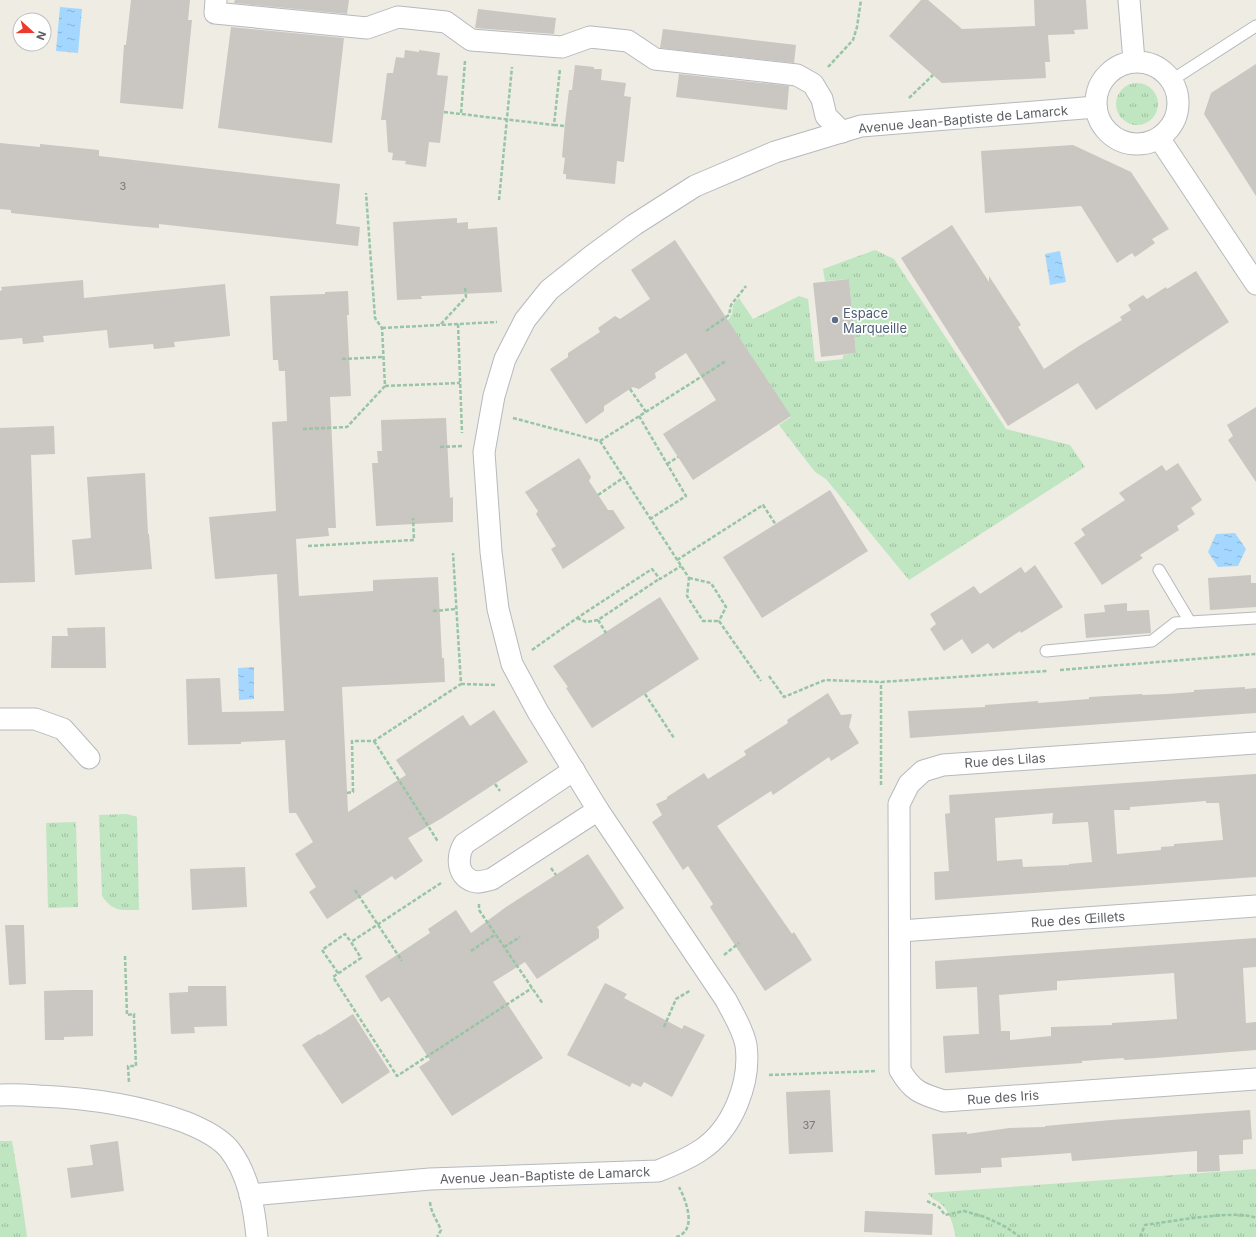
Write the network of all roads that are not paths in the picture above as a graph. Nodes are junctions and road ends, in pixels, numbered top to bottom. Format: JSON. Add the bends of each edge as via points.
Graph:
{"nodes":[{"id":1,"x":1129,"y":0,"type":"edge"},
{"id":2,"x":215,"y":6,"type":"edge"},
{"id":3,"x":1256,"y":26,"type":"edge"},
{"id":4,"x":1134,"y":61,"type":"junction"},
{"id":5,"x":1172,"y":80,"type":"junction"},
{"id":6,"x":1096,"y":107,"type":"junction"},
{"id":7,"x":842,"y":132,"type":"junction"},
{"id":8,"x":1159,"y":138,"type":"junction"},
{"id":9,"x":1256,"y":284,"type":"edge"},
{"id":10,"x":1159,"y":570,"type":"dead end"},
{"id":11,"x":1256,"y":618,"type":"edge"},
{"id":12,"x":1190,"y":622,"type":"junction"},
{"id":13,"x":1046,"y":651,"type":"dead end"},
{"id":14,"x":0,"y":719,"type":"edge"},
{"id":15,"x":1256,"y":743,"type":"edge"},
{"id":16,"x":89,"y":758,"type":"dead end"},
{"id":17,"x":574,"y":770,"type":"junction"},
{"id":18,"x":598,"y":810,"type":"junction"},
{"id":19,"x":1256,"y":906,"type":"edge"},
{"id":20,"x":900,"y":931,"type":"junction"},
{"id":21,"x":1256,"y":1079,"type":"edge"},
{"id":22,"x":0,"y":1095,"type":"edge"},
{"id":23,"x":250,"y":1195,"type":"junction"},
{"id":24,"x":257,"y":1237,"type":"edge"}],
"edges":[{"from":1,"to":4,"type":"street"},
{"from":2,"to":7,"type":"street","via":[[367,28],[398,17],[446,22],[471,40],[562,47],[590,37],[628,41],[655,59],[797,75],[813,84],[822,99],[826,116]]},
{"from":3,"to":5,"type":"lane"},
{"from":4,"to":5,"type":"street","via":[[1155,65],[1165,71]]},
{"from":4,"to":6,"type":"street","via":[[1113,69],[1105,76],[1098,91]]},
{"from":5,"to":8,"type":"street","via":[[1178,92],[1179,105],[1176,118],[1169,130]]},
{"from":6,"to":7,"type":"street","name":"Avenue Jean-Baptiste de Lamarck","via":[[860,126]]},
{"from":6,"to":8,"type":"street","via":[[1105,129],[1124,142],[1136,145]]},
{"from":7,"to":17,"type":"street","name":"Avenue Jean-Baptiste de Lamarck","via":[[775,152],[695,186],[634,225],[549,290],[525,320],[505,358],[494,396],[484,452],[498,609],[512,664]]},
{"from":8,"to":9,"type":"street"},
{"from":10,"to":12,"type":"lane"},
{"from":11,"to":12,"type":"lane"},
{"from":12,"to":13,"type":"lane","via":[[1174,623],[1152,641]]},
{"from":14,"to":16,"type":"street","via":[[35,719],[63,729]]},
{"from":15,"to":20,"type":"street","name":"Rue des Lilas","via":[[943,765],[924,771],[909,784],[899,804]]},
{"from":17,"to":18,"type":"street","name":"Avenue Jean-Baptiste de Lamarck"},
{"from":17,"to":18,"type":"street","via":[[464,844],[460,860],[465,876],[478,882],[492,879]]},
{"from":18,"to":23,"type":"street","name":"Avenue Jean-Baptiste de Lamarck","via":[[726,1000],[741,1029],[746,1045],[745,1076],[731,1118],[718,1135],[702,1150],[658,1171],[430,1179]]},
{"from":19,"to":20,"type":"street","name":"Rue des Œillets"},
{"from":20,"to":21,"type":"street","name":"Rue des Iris","via":[[900,1070],[908,1083],[924,1095],[944,1101]]},
{"from":22,"to":23,"type":"street","via":[[64,1097],[126,1104],[199,1127],[228,1148],[242,1170]]},
{"from":23,"to":24,"type":"street"}]}
